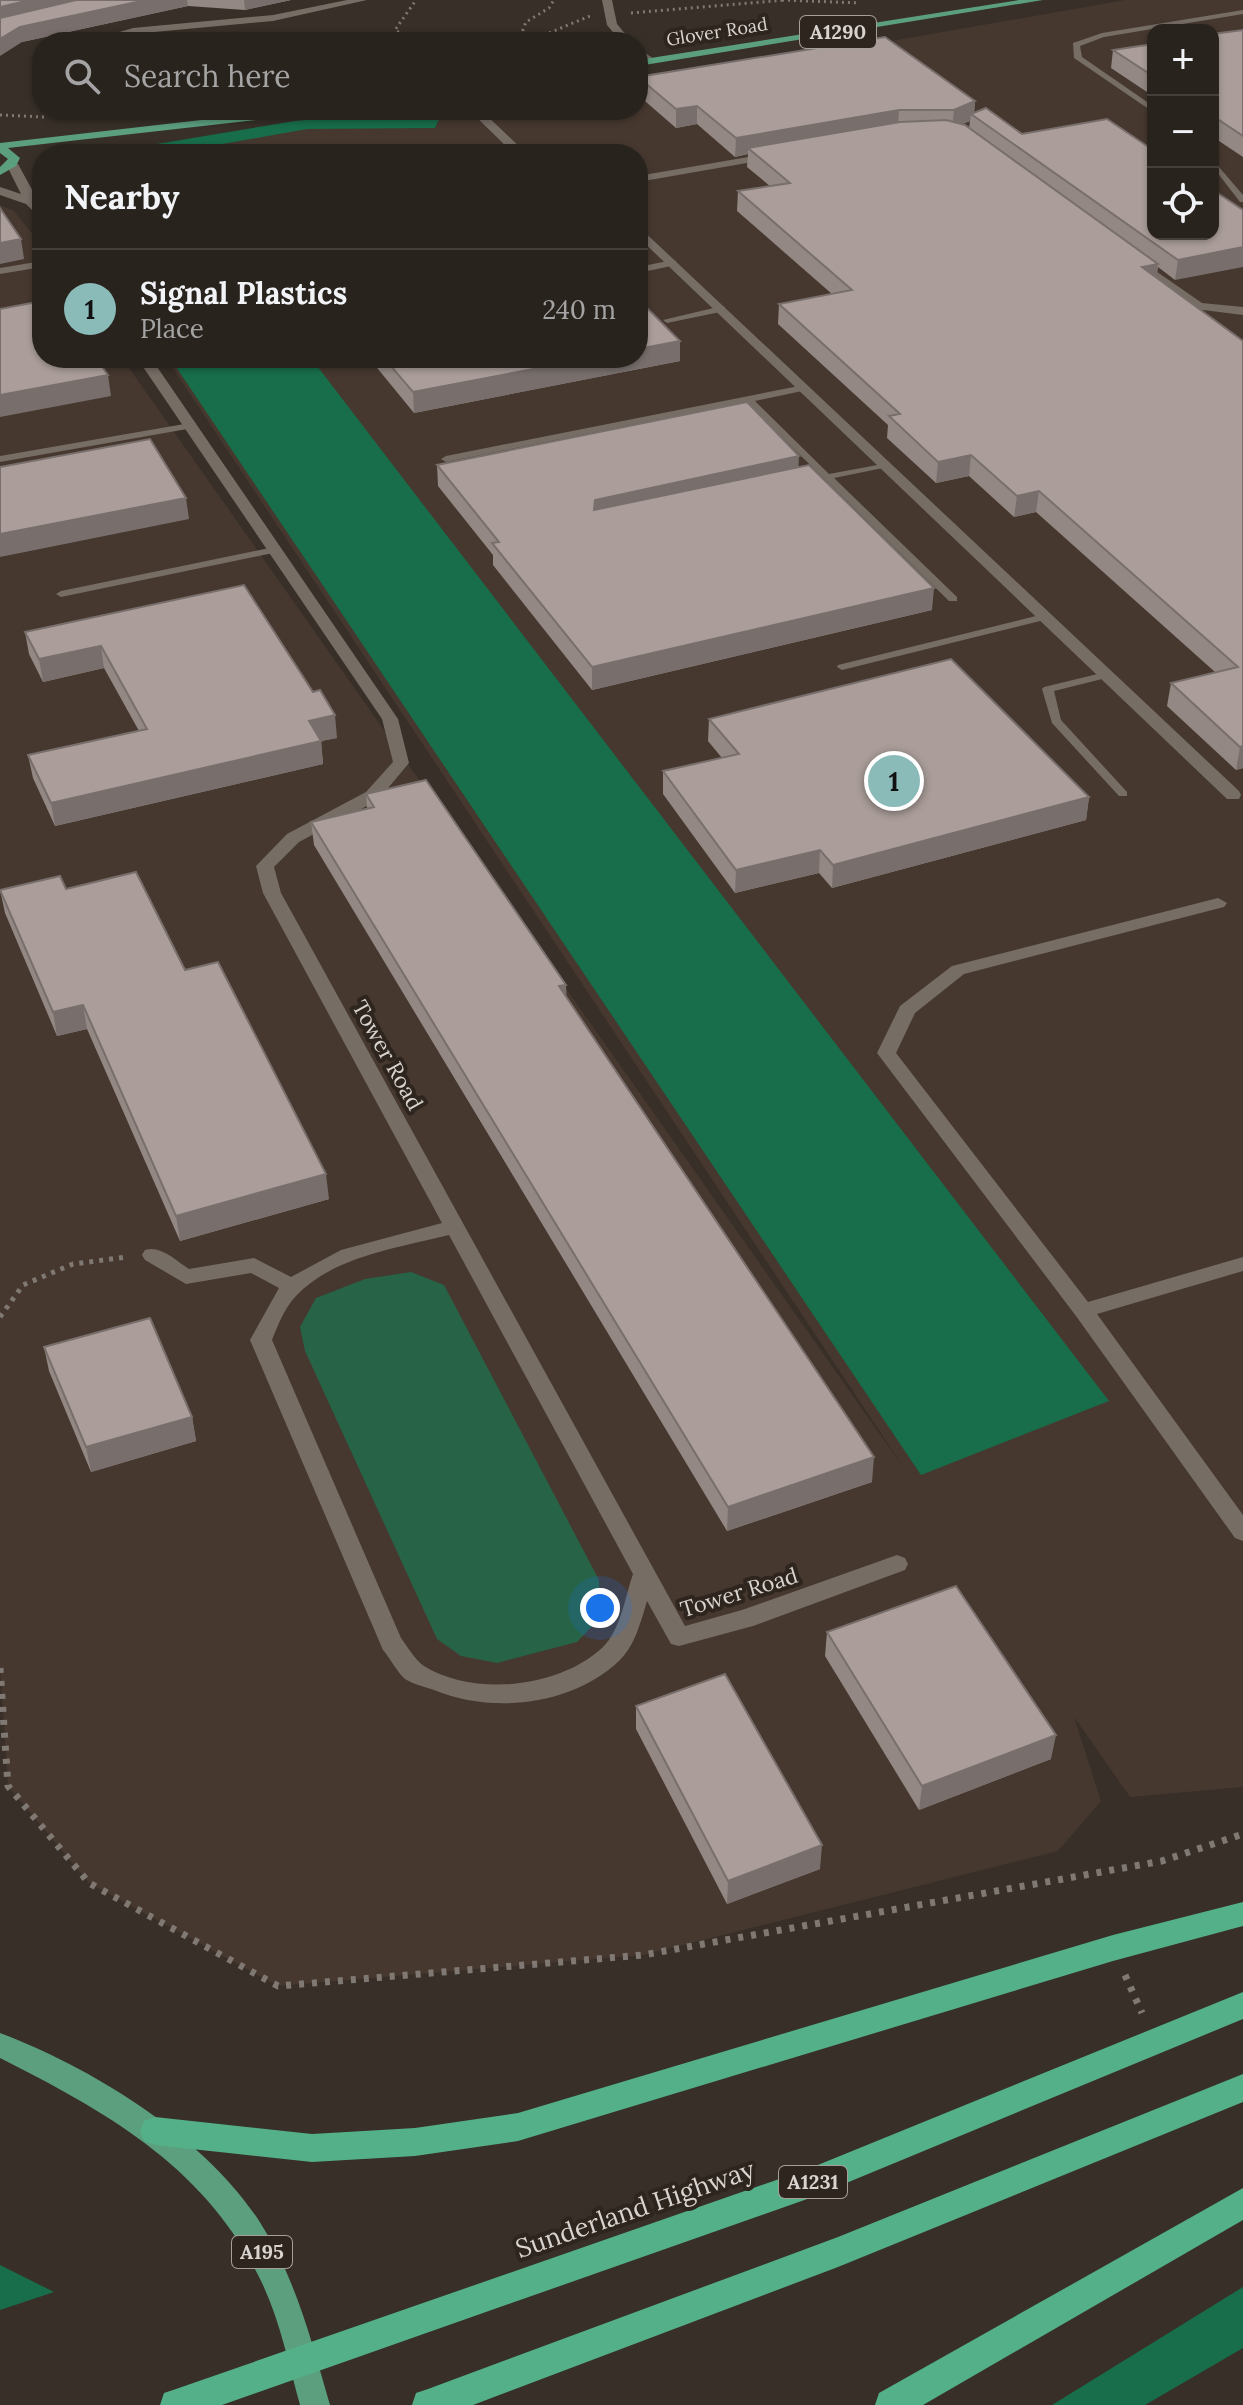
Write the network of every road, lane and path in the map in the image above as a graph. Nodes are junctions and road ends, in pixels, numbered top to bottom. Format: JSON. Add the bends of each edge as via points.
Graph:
{"nodes":[{"id":1,"x":362,"y":0,"type":"edge"},
{"id":2,"x":416,"y":0,"type":"edge"},
{"id":3,"x":554,"y":0,"type":"edge"},
{"id":4,"x":607,"y":0,"type":"edge"},
{"id":5,"x":786,"y":0,"type":"edge"},
{"id":6,"x":1038,"y":0,"type":"edge"},
{"id":7,"x":1243,"y":12,"type":"edge"},
{"id":8,"x":608,"y":15,"type":"junction"},
{"id":9,"x":129,"y":32,"type":"edge"},
{"id":10,"x":398,"y":32,"type":"edge"},
{"id":11,"x":522,"y":32,"type":"edge"},
{"id":12,"x":550,"y":32,"type":"edge"},
{"id":13,"x":618,"y":32,"type":"edge"},
{"id":14,"x":648,"y":61,"type":"edge"},
{"id":15,"x":1147,"y":106,"type":"edge"},
{"id":16,"x":231,"y":120,"type":"edge"},
{"id":17,"x":486,"y":120,"type":"edge"},
{"id":18,"x":100,"y":135,"type":"junction"},
{"id":19,"x":70,"y":144,"type":"edge"},
{"id":20,"x":511,"y":144,"type":"edge"},
{"id":21,"x":0,"y":147,"type":"edge"},
{"id":22,"x":791,"y":153,"type":"edge"},
{"id":23,"x":32,"y":155,"type":"edge"},
{"id":24,"x":13,"y":161,"type":"junction"},
{"id":25,"x":1218,"y":168,"type":"edge"},
{"id":26,"x":0,"y":172,"type":"edge"},
{"id":27,"x":648,"y":177,"type":"edge"},
{"id":28,"x":0,"y":191,"type":"edge"},
{"id":29,"x":1243,"y":200,"type":"edge"},
{"id":30,"x":30,"y":201,"type":"junction"},
{"id":31,"x":32,"y":204,"type":"edge"},
{"id":32,"x":648,"y":239,"type":"edge"},
{"id":33,"x":1132,"y":258,"type":"edge"},
{"id":34,"x":673,"y":263,"type":"junction"},
{"id":35,"x":32,"y":266,"type":"edge"},
{"id":36,"x":648,"y":268,"type":"edge"},
{"id":37,"x":0,"y":271,"type":"edge"},
{"id":38,"x":722,"y":309,"type":"junction"},
{"id":39,"x":1243,"y":311,"type":"edge"},
{"id":40,"x":667,"y":320,"type":"dead end"},
{"id":41,"x":151,"y":368,"type":"edge"},
{"id":42,"x":804,"y":388,"type":"junction"},
{"id":43,"x":748,"y":399,"type":"junction"},
{"id":44,"x":190,"y":426,"type":"junction"},
{"id":45,"x":0,"y":459,"type":"edge"},
{"id":46,"x":446,"y":459,"type":"dead end"},
{"id":47,"x":885,"y":465,"type":"junction"},
{"id":48,"x":827,"y":477,"type":"junction"},
{"id":49,"x":815,"y":480,"type":"edge"},
{"id":50,"x":274,"y":550,"type":"junction"},
{"id":51,"x":61,"y":594,"type":"dead end"},
{"id":52,"x":953,"y":599,"type":"dead end"},
{"id":53,"x":1044,"y":617,"type":"junction"},
{"id":54,"x":842,"y":667,"type":"dead end"},
{"id":55,"x":1106,"y":675,"type":"junction"},
{"id":56,"x":1123,"y":794,"type":"dead end"},
{"id":57,"x":1233,"y":795,"type":"dead end"},
{"id":58,"x":1218,"y":903,"type":"dead end"},
{"id":59,"x":455,"y":1227,"type":"junction"},
{"id":60,"x":152,"y":1255,"type":"joint"},
{"id":61,"x":1243,"y":1264,"type":"edge"},
{"id":62,"x":293,"y":1287,"type":"junction"},
{"id":63,"x":1083,"y":1311,"type":"junction"},
{"id":64,"x":0,"y":1317,"type":"edge"},
{"id":65,"x":1243,"y":1532,"type":"edge"},
{"id":66,"x":897,"y":1564,"type":"dead end"},
{"id":67,"x":644,"y":1574,"type":"junction"},
{"id":68,"x":0,"y":1668,"type":"edge"},
{"id":69,"x":1243,"y":1834,"type":"edge"},
{"id":70,"x":1243,"y":1914,"type":"edge"},
{"id":71,"x":1113,"y":1948,"type":"junction"},
{"id":72,"x":1243,"y":2005,"type":"edge"},
{"id":73,"x":1128,"y":2019,"type":"dead end"},
{"id":74,"x":0,"y":2045,"type":"edge"},
{"id":75,"x":1243,"y":2088,"type":"edge"},
{"id":76,"x":155,"y":2131,"type":"junction"},
{"id":77,"x":1243,"y":2203,"type":"edge"},
{"id":78,"x":176,"y":2405,"type":"edge"},
{"id":79,"x":315,"y":2405,"type":"edge"},
{"id":80,"x":428,"y":2405,"type":"edge"},
{"id":81,"x":891,"y":2405,"type":"edge"}],
"edges":[{"from":1,"to":9,"type":"street","via":[[273,18]]},
{"from":2,"to":10,"type":"path"},
{"from":3,"to":11,"type":"path","via":[[526,22]]},
{"from":4,"to":8,"type":"street"},
{"from":5,"to":8,"type":"path"},
{"from":6,"to":14,"type":"main road","name":"Glover Road","number":"A1290"},
{"from":7,"to":15,"type":"lane","via":[[1102,35],[1076,45],[1078,58]]},
{"from":8,"to":12,"type":"path","via":[[586,16]]},
{"from":8,"to":13,"type":"street"},
{"from":16,"to":18,"type":"main road"},
{"from":17,"to":20,"type":"street"},
{"from":18,"to":19,"type":"main road"},
{"from":18,"to":21,"type":"main road"},
{"from":21,"to":24,"type":"main road"},
{"from":22,"to":27,"type":"street"},
{"from":23,"to":24,"type":"main road"},
{"from":24,"to":26,"type":"main road"},
{"from":24,"to":30,"type":"street"},
{"from":25,"to":29,"type":"lane"},
{"from":28,"to":30,"type":"street"},
{"from":30,"to":31,"type":"street"},
{"from":32,"to":34,"type":"street"},
{"from":33,"to":39,"type":"street","via":[[1199,306]]},
{"from":34,"to":36,"type":"lane"},
{"from":34,"to":38,"type":"street"},
{"from":35,"to":37,"type":"lane"},
{"from":38,"to":40,"type":"lane"},
{"from":38,"to":42,"type":"street"},
{"from":41,"to":44,"type":"street","name":"Tower Road"},
{"from":42,"to":43,"type":"lane"},
{"from":42,"to":47,"type":"street"},
{"from":43,"to":46,"type":"lane"},
{"from":43,"to":48,"type":"lane"},
{"from":44,"to":45,"type":"lane"},
{"from":44,"to":50,"type":"street","name":"Tower Road"},
{"from":47,"to":48,"type":"lane"},
{"from":47,"to":53,"type":"street"},
{"from":48,"to":49,"type":"lane"},
{"from":48,"to":52,"type":"lane"},
{"from":50,"to":51,"type":"lane"},
{"from":50,"to":59,"type":"street","name":"Tower Road","via":[[390,719],[401,763],[372,796],[293,838],[265,866],[272,893]]},
{"from":53,"to":54,"type":"lane"},
{"from":53,"to":55,"type":"street"},
{"from":55,"to":56,"type":"lane","via":[[1048,689],[1056,721]]},
{"from":55,"to":57,"type":"street"},
{"from":58,"to":63,"type":"street","via":[[958,970],[907,1010],[886,1053]]},
{"from":59,"to":62,"type":"street","via":[[336,1261]]},
{"from":59,"to":67,"type":"street","name":"Tower Road"},
{"from":60,"to":62,"type":"street","via":[[186,1277],[254,1265]]},
{"from":60,"to":64,"type":"path","via":[[73,1264],[23,1285]]},
{"from":61,"to":63,"type":"street"},
{"from":62,"to":67,"type":"street","via":[[274,1310],[261,1340],[391,1643],[414,1672],[461,1691],[496,1695],[535,1692],[576,1676],[611,1654],[626,1632]]},
{"from":63,"to":65,"type":"street"},
{"from":66,"to":67,"type":"street","name":"Tower Road","via":[[679,1637]]},
{"from":68,"to":69,"type":"path","via":[[8,1786],[89,1883],[278,1986],[643,1955],[1162,1861]]},
{"from":70,"to":71,"type":"highway"},
{"from":71,"to":73,"type":"path","via":[[1142,2013]]},
{"from":71,"to":76,"type":"highway","via":[[518,2127],[415,2142],[312,2148]]},
{"from":72,"to":78,"type":"highway","name":"Sunderland Highway","number":"A1231","via":[[810,2183]]},
{"from":74,"to":76,"type":"main road","number":"A195","via":[[114,2103]]},
{"from":75,"to":80,"type":"highway","via":[[991,2194]]},
{"from":76,"to":79,"type":"main road","number":"A195","via":[[195,2164],[256,2239],[293,2326]]},
{"from":77,"to":81,"type":"highway"}]}
